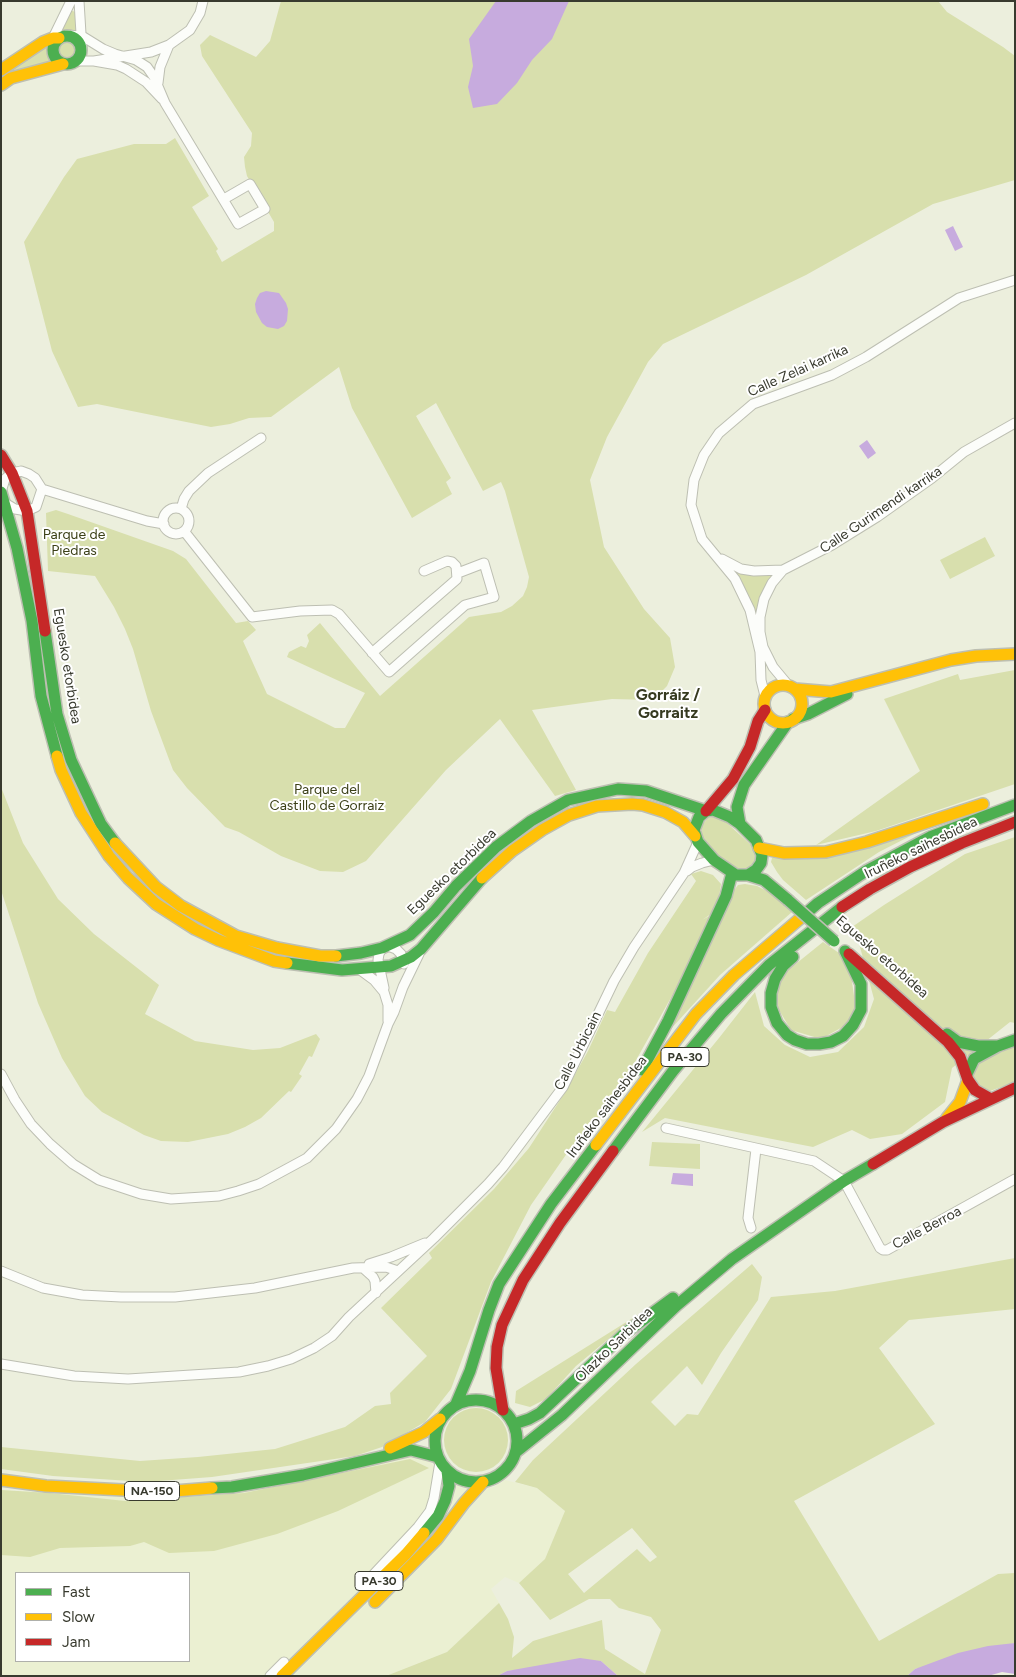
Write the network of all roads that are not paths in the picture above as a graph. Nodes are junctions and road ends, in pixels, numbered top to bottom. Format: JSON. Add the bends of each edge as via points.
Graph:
{"nodes":[{"id":1,"x":71,"y":1,"type":"edge"},
{"id":2,"x":79,"y":1,"type":"edge"},
{"id":3,"x":203,"y":1,"type":"edge"},
{"id":4,"x":82,"y":36,"type":"junction"},
{"id":5,"x":58,"y":39,"type":"junction"},
{"id":6,"x":169,"y":45,"type":"junction"},
{"id":7,"x":82,"y":50,"type":"junction"},
{"id":8,"x":128,"y":57,"type":"junction"},
{"id":9,"x":76,"y":61,"type":"junction"},
{"id":10,"x":94,"y":62,"type":"junction"},
{"id":11,"x":63,"y":64,"type":"junction"},
{"id":12,"x":1,"y":70,"type":"edge"},
{"id":13,"x":158,"y":83,"type":"junction"},
{"id":14,"x":1,"y":85,"type":"edge"},
{"id":15,"x":165,"y":103,"type":"junction"},
{"id":16,"x":224,"y":199,"type":"junction"},
{"id":17,"x":1015,"y":280,"type":"edge"},
{"id":18,"x":1015,"y":423,"type":"edge"},
{"id":19,"x":261,"y":438,"type":"dead end"},
{"id":20,"x":1,"y":455,"type":"edge"},
{"id":21,"x":12,"y":473,"type":"junction"},
{"id":22,"x":42,"y":489,"type":"junction"},
{"id":23,"x":3,"y":496,"type":"edge"},
{"id":24,"x":181,"y":509,"type":"junction"},
{"id":25,"x":27,"y":511,"type":"junction"},
{"id":26,"x":164,"y":524,"type":"junction"},
{"id":27,"x":184,"y":531,"type":"junction"},
{"id":28,"x":713,"y":553,"type":"junction"},
{"id":29,"x":783,"y":570,"type":"junction"},
{"id":30,"x":424,"y":571,"type":"dead end"},
{"id":31,"x":458,"y":573,"type":"junction"},
{"id":32,"x":372,"y":653,"type":"junction"},
{"id":33,"x":1015,"y":654,"type":"edge"},
{"id":34,"x":866,"y":683,"type":"junction"},
{"id":35,"x":792,"y":687,"type":"junction"},
{"id":36,"x":765,"y":696,"type":"junction"},
{"id":37,"x":764,"y":710,"type":"junction"},
{"id":38,"x":791,"y":721,"type":"junction"},
{"id":39,"x":733,"y":779,"type":"junction"},
{"id":40,"x":1015,"y":795,"type":"edge"},
{"id":41,"x":673,"y":799,"type":"junction"},
{"id":42,"x":1015,"y":805,"type":"edge"},
{"id":43,"x":706,"y":811,"type":"junction"},
{"id":44,"x":1015,"y":822,"type":"edge"},
{"id":45,"x":740,"y":824,"type":"junction"},
{"id":46,"x":696,"y":839,"type":"junction"},
{"id":47,"x":962,"y":843,"type":"junction"},
{"id":48,"x":759,"y":848,"type":"junction"},
{"id":49,"x":714,"y":860,"type":"junction"},
{"id":50,"x":761,"y":863,"type":"junction"},
{"id":51,"x":684,"y":873,"type":"junction"},
{"id":52,"x":732,"y":873,"type":"junction"},
{"id":53,"x":748,"y":875,"type":"junction"},
{"id":54,"x":790,"y":899,"type":"junction"},
{"id":55,"x":835,"y":939,"type":"junction"},
{"id":56,"x":385,"y":947,"type":"junction"},
{"id":57,"x":421,"y":950,"type":"junction"},
{"id":58,"x":846,"y":951,"type":"junction"},
{"id":59,"x":404,"y":961,"type":"junction"},
{"id":60,"x":379,"y":968,"type":"junction"},
{"id":61,"x":359,"y":969,"type":"junction"},
{"id":62,"x":403,"y":987,"type":"junction"},
{"id":63,"x":384,"y":992,"type":"junction"},
{"id":64,"x":388,"y":1024,"type":"junction"},
{"id":65,"x":1015,"y":1040,"type":"edge"},
{"id":66,"x":998,"y":1046,"type":"junction"},
{"id":67,"x":1,"y":1074,"type":"edge"},
{"id":68,"x":968,"y":1077,"type":"junction"},
{"id":69,"x":1015,"y":1088,"type":"edge"},
{"id":70,"x":991,"y":1099,"type":"junction"},
{"id":71,"x":943,"y":1122,"type":"junction"},
{"id":72,"x":666,"y":1128,"type":"dead end"},
{"id":73,"x":756,"y":1149,"type":"junction"},
{"id":74,"x":1015,"y":1179,"type":"edge"},
{"id":75,"x":844,"y":1181,"type":"junction"},
{"id":76,"x":551,"y":1204,"type":"junction"},
{"id":77,"x":751,"y":1228,"type":"dead end"},
{"id":78,"x":434,"y":1238,"type":"junction"},
{"id":79,"x":732,"y":1259,"type":"junction"},
{"id":80,"x":363,"y":1268,"type":"junction"},
{"id":81,"x":1,"y":1271,"type":"edge"},
{"id":82,"x":398,"y":1271,"type":"junction"},
{"id":83,"x":376,"y":1293,"type":"junction"},
{"id":84,"x":1,"y":1364,"type":"edge"},
{"id":85,"x":456,"y":1404,"type":"junction"},
{"id":86,"x":503,"y":1410,"type":"junction"},
{"id":87,"x":440,"y":1419,"type":"junction"},
{"id":88,"x":514,"y":1424,"type":"junction"},
{"id":89,"x":516,"y":1452,"type":"junction"},
{"id":90,"x":369,"y":1460,"type":"junction"},
{"id":91,"x":439,"y":1460,"type":"junction"},
{"id":92,"x":447,"y":1472,"type":"junction"},
{"id":93,"x":1,"y":1480,"type":"edge"},
{"id":94,"x":483,"y":1482,"type":"junction"},
{"id":95,"x":364,"y":1613,"type":"dead end"},
{"id":96,"x":270,"y":1676,"type":"edge"},
{"id":97,"x":282,"y":1676,"type":"edge"}],
"edges":[{"from":1,"to":5,"type":"street"},
{"from":2,"to":4,"type":"street"},
{"from":3,"to":6,"type":"street","via":[[190,30]]},
{"from":4,"to":5,"type":"street"},
{"from":4,"to":7,"type":"street"},
{"from":4,"to":8,"type":"street"},
{"from":5,"to":7,"type":"main road","via":[[76,38]]},
{"from":5,"to":11,"type":"main road","via":[[54,56]]},
{"from":5,"to":12,"type":"main road","via":[[43,42]]},
{"from":6,"to":8,"type":"street"},
{"from":6,"to":13,"type":"street","via":[[160,67]]},
{"from":7,"to":9,"type":"main road"},
{"from":8,"to":10,"type":"street"},
{"from":8,"to":13,"type":"street","via":[[147,68]]},
{"from":9,"to":10,"type":"street"},
{"from":9,"to":11,"type":"main road"},
{"from":10,"to":15,"type":"street","via":[[117,65],[131,71]]},
{"from":11,"to":14,"type":"main road","via":[[11,78]]},
{"from":13,"to":15,"type":"street"},
{"from":15,"to":16,"type":"street"},
{"from":16,"to":16,"type":"street","via":[[238,224],[265,209],[250,184]]},
{"from":17,"to":28,"type":"street","name":"Calle Zelai karrika","via":[[959,298],[832,375],[753,404],[720,433],[704,455],[694,480],[691,505],[702,539]]},
{"from":18,"to":29,"type":"street","name":"Calle Gurimendi karrika","via":[[964,452],[932,478],[832,545]]},
{"from":19,"to":24,"type":"street","via":[[208,473],[189,491]]},
{"from":20,"to":21,"type":"main road","name":"Eguesko etorbidea"},
{"from":21,"to":22,"type":"street","via":[[21,471],[29,474]]},
{"from":21,"to":23,"type":"street","via":[[5,479]]},
{"from":21,"to":25,"type":"main road","name":"Eguesko etorbidea"},
{"from":22,"to":25,"type":"street","via":[[36,507]]},
{"from":22,"to":26,"type":"street"},
{"from":23,"to":25,"type":"street","via":[[15,509]]},
{"from":23,"to":61,"type":"main road","name":"Eguesko etorbidea","via":[[32,621],[47,723],[61,770],[81,813],[109,856],[156,904],[218,940],[274,960],[342,970]]},
{"from":24,"to":26,"type":"street","via":[[169,510],[164,516]]},
{"from":24,"to":27,"type":"street","via":[[189,519]]},
{"from":25,"to":56,"type":"main road","name":"Eguesko etorbidea","via":[[57,714],[71,760],[101,824],[116,845],[156,887],[181,906],[236,936],[320,956],[360,954]]},
{"from":26,"to":27,"type":"street","via":[[172,533]]},
{"from":27,"to":32,"type":"street","via":[[252,617],[332,610]]},
{"from":28,"to":29,"type":"street","name":"Calle Gurimendi karrika","via":[[741,569]]},
{"from":28,"to":36,"type":"street","name":"Calle Zelai karrika","via":[[735,579],[750,610],[760,652]]},
{"from":29,"to":35,"type":"street","via":[[764,599],[760,632],[763,647],[773,666]]},
{"from":30,"to":31,"type":"street","via":[[447,561],[456,566]]},
{"from":31,"to":32,"type":"street","via":[[457,579]]},
{"from":31,"to":32,"type":"street","via":[[484,563],[494,597],[465,605],[388,672]]},
{"from":33,"to":34,"type":"main road","via":[[951,660]]},
{"from":34,"to":35,"type":"main road","via":[[831,692]]},
{"from":34,"to":38,"type":"main road"},
{"from":35,"to":36,"type":"main road","via":[[777,685]]},
{"from":35,"to":38,"type":"main road","via":[[802,705]]},
{"from":36,"to":37,"type":"main road"},
{"from":37,"to":38,"type":"main road","via":[[771,719],[782,723]]},
{"from":37,"to":39,"type":"main road"},
{"from":38,"to":45,"type":"main road","via":[[744,785],[737,807]]},
{"from":39,"to":41,"type":"main road","via":[[706,798]]},
{"from":39,"to":43,"type":"main road"},
{"from":40,"to":48,"type":"main road","via":[[826,852],[784,853]]},
{"from":41,"to":43,"type":"main road","name":"Eguesko etorbidea"},
{"from":41,"to":56,"type":"main road","name":"Eguesko etorbidea","via":[[646,791],[618,789],[568,800],[531,821],[496,847],[410,935]]},
{"from":42,"to":76,"type":"main road","name":"Iruñeko saihesbidea","number":"PA-30","via":[[930,837],[866,871],[818,903],[774,939],[696,1014]]},
{"from":43,"to":45,"type":"main road","via":[[720,812]]},
{"from":43,"to":46,"type":"main road","via":[[699,817],[694,830]]},
{"from":44,"to":47,"type":"main road","name":"Iruñeko saihesbidea","number":"PA-30"},
{"from":45,"to":48,"type":"main road","via":[[756,840]]},
{"from":46,"to":49,"type":"main road"},
{"from":46,"to":51,"type":"street","name":"Calle Urbicain"},
{"from":46,"to":57,"type":"main road","name":"Eguesko etorbidea","via":[[683,822],[665,812],[643,806],[597,806],[569,815],[512,851],[486,874]]},
{"from":47,"to":58,"type":"main road","via":[[854,909],[782,966],[770,993],[771,1007],[777,1023],[787,1035],[807,1044],[819,1044],[842,1036],[853,1025],[861,1010],[861,984]]},
{"from":47,"to":86,"type":"main road","name":"Iruñeko saihesbidea","number":"PA-30","via":[[910,867],[836,912],[769,965],[721,1014],[673,1071],[560,1223],[523,1280],[502,1325],[496,1347]]},
{"from":48,"to":50,"type":"main road"},
{"from":49,"to":51,"type":"street"},
{"from":49,"to":52,"type":"main road"},
{"from":50,"to":53,"type":"main road"},
{"from":50,"to":54,"type":"main road","name":"Eguesko etorbidea"},
{"from":51,"to":78,"type":"street","name":"Calle Urbicain","via":[[614,981],[563,1087],[504,1167]]},
{"from":52,"to":53,"type":"main road"},
{"from":52,"to":76,"type":"main road","via":[[726,896],[655,1047],[616,1110],[569,1172]]},
{"from":53,"to":54,"type":"main road","name":"Eguesko etorbidea","via":[[764,880]]},
{"from":54,"to":55,"type":"main road","name":"Eguesko etorbidea","bridge":true},
{"from":55,"to":58,"type":"main road","name":"Eguesko etorbidea"},
{"from":55,"to":66,"type":"main road","name":"Eguesko etorbidea","via":[[958,1042]]},
{"from":56,"to":59,"type":"street","via":[[396,950]]},
{"from":56,"to":60,"type":"street","via":[[379,954]]},
{"from":57,"to":59,"type":"main road","name":"Eguesko etorbidea"},
{"from":57,"to":62,"type":"street"},
{"from":58,"to":68,"type":"main road","name":"Eguesko etorbidea","via":[[948,1042],[960,1057]]},
{"from":59,"to":60,"type":"main road","name":"Eguesko etorbidea"},
{"from":59,"to":62,"type":"street"},
{"from":60,"to":61,"type":"main road","name":"Eguesko etorbidea"},
{"from":60,"to":63,"type":"street"},
{"from":61,"to":63,"type":"street"},
{"from":62,"to":64,"type":"street"},
{"from":63,"to":64,"type":"street"},
{"from":64,"to":67,"type":"street","via":[[369,1076],[336,1129],[307,1158],[259,1184],[219,1196],[171,1199],[141,1194],[99,1180],[73,1164],[31,1124]]},
{"from":65,"to":66,"type":"main road"},
{"from":66,"to":68,"type":"main road","name":"Olazko Sarbidea","via":[[974,1059]]},
{"from":68,"to":70,"type":"main road","via":[[975,1090]]},
{"from":68,"to":71,"type":"main road","name":"Olazko Sarbidea","via":[[960,1102]]},
{"from":69,"to":70,"type":"main road","name":"Olazko Sarbidea"},
{"from":70,"to":71,"type":"main road","name":"Olazko Sarbidea"},
{"from":71,"to":75,"type":"main road","name":"Olazko Sarbidea"},
{"from":72,"to":73,"type":"street"},
{"from":73,"to":75,"type":"street","via":[[814,1161]]},
{"from":73,"to":77,"type":"street","via":[[748,1218]]},
{"from":74,"to":75,"type":"street","name":"Calle Berroa","via":[[887,1250],[880,1248]]},
{"from":75,"to":79,"type":"main road","name":"Olazko Sarbidea"},
{"from":76,"to":85,"type":"main road","name":"Iruñeko saihesbidea","number":"PA-30","via":[[500,1284]]},
{"from":78,"to":80,"type":"street"},
{"from":78,"to":82,"type":"street","name":"Calle Urbicain"},
{"from":79,"to":88,"type":"main road","name":"Olazko Sarbidea","via":[[713,1269],[624,1334],[540,1413]]},
{"from":79,"to":89,"type":"main road","name":"Olazko Sarbidea","via":[[676,1306],[562,1415]]},
{"from":80,"to":81,"type":"street","via":[[255,1288],[175,1296],[121,1297],[43,1288]]},
{"from":80,"to":82,"type":"street","via":[[386,1267]]},
{"from":80,"to":83,"type":"street","via":[[373,1277]]},
{"from":82,"to":83,"type":"street","name":"Calle Urbicain"},
{"from":83,"to":84,"type":"street","name":"Calle Urbicain","via":[[332,1336],[314,1348],[291,1359],[239,1372],[128,1379],[74,1376]]},
{"from":85,"to":86,"type":"main road","number":"PA-30","via":[[472,1400],[489,1401]]},
{"from":85,"to":87,"type":"main road","number":"PA-30"},
{"from":86,"to":88,"type":"main road","number":"PA-30"},
{"from":87,"to":90,"type":"main road","via":[[424,1432]]},
{"from":87,"to":91,"type":"main road","via":[[435,1452]]},
{"from":88,"to":89,"type":"main road"},
{"from":89,"to":94,"type":"main road","number":"PA-30","via":[[498,1477]]},
{"from":90,"to":91,"type":"main road","via":[[411,1450]]},
{"from":90,"to":93,"type":"main road","number":"NA-150","via":[[232,1487],[162,1492],[46,1486]]},
{"from":91,"to":92,"type":"main road"},
{"from":91,"to":96,"type":"street","via":[[430,1511],[418,1528]]},
{"from":92,"to":94,"type":"main road","via":[[458,1479]]},
{"from":92,"to":97,"type":"main road","number":"PA-30","via":[[445,1501],[438,1516],[406,1554]]},
{"from":94,"to":95,"type":"main road","number":"PA-30","via":[[437,1539]]}]}
